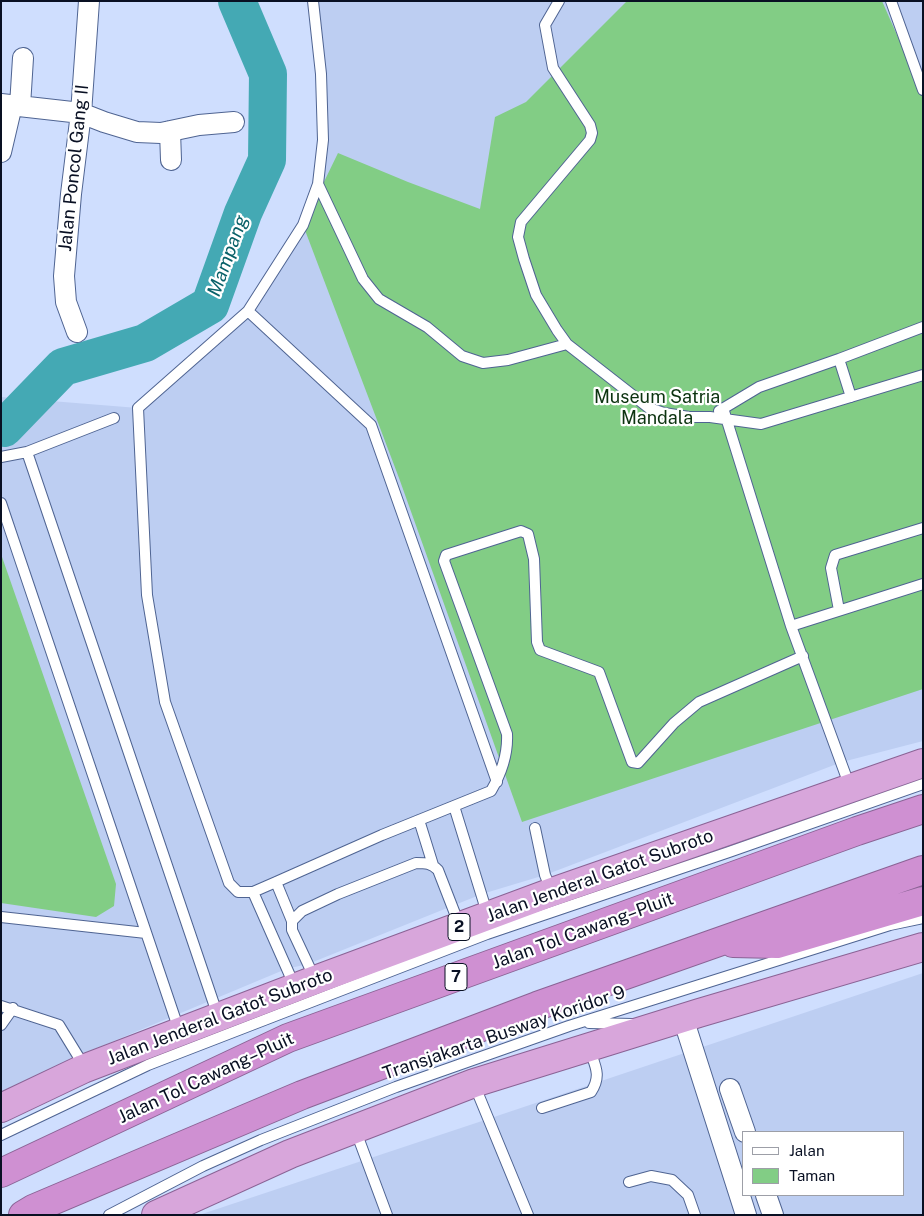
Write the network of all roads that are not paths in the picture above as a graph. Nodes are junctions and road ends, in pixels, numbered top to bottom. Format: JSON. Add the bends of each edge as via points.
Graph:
{"nodes":[{"id":1,"x":89,"y":1,"type":"edge"},
{"id":2,"x":313,"y":1,"type":"edge"},
{"id":3,"x":559,"y":1,"type":"edge"},
{"id":4,"x":891,"y":1,"type":"edge"},
{"id":5,"x":22,"y":58,"type":"dead end"},
{"id":6,"x":923,"y":90,"type":"edge"},
{"id":7,"x":11,"y":105,"type":"edge"},
{"id":8,"x":81,"y":113,"type":"junction"},
{"id":9,"x":234,"y":122,"type":"dead end"},
{"id":10,"x":170,"y":131,"type":"junction"},
{"id":11,"x":1,"y":152,"type":"edge"},
{"id":12,"x":171,"y":160,"type":"dead end"},
{"id":13,"x":318,"y":184,"type":"junction"},
{"id":14,"x":248,"y":311,"type":"junction"},
{"id":15,"x":923,"y":327,"type":"edge"},
{"id":16,"x":77,"y":332,"type":"dead end"},
{"id":17,"x":567,"y":344,"type":"junction"},
{"id":18,"x":839,"y":359,"type":"junction"},
{"id":19,"x":923,"y":375,"type":"edge"},
{"id":20,"x":851,"y":397,"type":"junction"},
{"id":21,"x":723,"y":408,"type":"junction"},
{"id":22,"x":710,"y":417,"type":"junction"},
{"id":23,"x":114,"y":418,"type":"dead end"},
{"id":24,"x":726,"y":419,"type":"junction"},
{"id":25,"x":27,"y":452,"type":"junction"},
{"id":26,"x":1,"y":457,"type":"edge"},
{"id":27,"x":1,"y":503,"type":"edge"},
{"id":28,"x":923,"y":528,"type":"edge"},
{"id":29,"x":923,"y":584,"type":"edge"},
{"id":30,"x":838,"y":610,"type":"junction"},
{"id":31,"x":791,"y":626,"type":"junction"},
{"id":32,"x":803,"y":656,"type":"junction"},
{"id":33,"x":923,"y":763,"type":"edge"},
{"id":34,"x":497,"y":782,"type":"junction"},
{"id":35,"x":923,"y":784,"type":"edge"},
{"id":36,"x":851,"y":788,"type":"junction"},
{"id":37,"x":454,"y":806,"type":"junction"},
{"id":38,"x":923,"y":809,"type":"edge"},
{"id":39,"x":419,"y":820,"type":"junction"},
{"id":40,"x":535,"y":828,"type":"dead end"},
{"id":41,"x":433,"y":865,"type":"junction"},
{"id":42,"x":923,"y":870,"type":"edge"},
{"id":43,"x":276,"y":882,"type":"junction"},
{"id":44,"x":252,"y":892,"type":"junction"},
{"id":45,"x":552,"y":892,"type":"junction"},
{"id":46,"x":923,"y":901,"type":"edge"},
{"id":47,"x":488,"y":916,"type":"junction"},
{"id":48,"x":1,"y":917,"type":"edge"},
{"id":49,"x":923,"y":918,"type":"edge"},
{"id":50,"x":292,"y":922,"type":"junction"},
{"id":51,"x":460,"y":926,"type":"junction"},
{"id":52,"x":146,"y":933,"type":"junction"},
{"id":53,"x":716,"y":942,"type":"junction"},
{"id":54,"x":923,"y":947,"type":"edge"},
{"id":55,"x":305,"y":984,"type":"junction"},
{"id":56,"x":1,"y":1006,"type":"edge"},
{"id":57,"x":13,"y":1008,"type":"junction"},
{"id":58,"x":218,"y":1017,"type":"junction"},
{"id":59,"x":683,"y":1018,"type":"junction"},
{"id":60,"x":1,"y":1025,"type":"edge"},
{"id":61,"x":569,"y":1026,"type":"junction"},
{"id":62,"x":180,"y":1032,"type":"junction"},
{"id":63,"x":589,"y":1048,"type":"junction"},
{"id":64,"x":83,"y":1069,"type":"junction"},
{"id":65,"x":474,"y":1083,"type":"junction"},
{"id":66,"x":730,"y":1089,"type":"dead end"},
{"id":67,"x":4,"y":1102,"type":"edge"},
{"id":68,"x":542,"y":1108,"type":"dead end"},
{"id":69,"x":355,"y":1129,"type":"junction"},
{"id":70,"x":745,"y":1131,"type":"edge"},
{"id":71,"x":1,"y":1135,"type":"edge"},
{"id":72,"x":1,"y":1173,"type":"edge"},
{"id":73,"x":629,"y":1182,"type":"dead end"},
{"id":74,"x":740,"y":1186,"type":"edge"},
{"id":75,"x":742,"y":1196,"type":"edge"},
{"id":76,"x":766,"y":1196,"type":"edge"},
{"id":77,"x":23,"y":1215,"type":"edge"},
{"id":78,"x":109,"y":1215,"type":"edge"},
{"id":79,"x":156,"y":1215,"type":"edge"},
{"id":80,"x":387,"y":1215,"type":"edge"},
{"id":81,"x":528,"y":1215,"type":"edge"},
{"id":82,"x":695,"y":1215,"type":"edge"},
{"id":83,"x":746,"y":1215,"type":"edge"},
{"id":84,"x":773,"y":1215,"type":"edge"}],
"edges":[{"from":1,"to":8,"type":"street","name":"Jalan Poncol Gang II"},
{"from":2,"to":13,"type":"lane","via":[[321,74],[322,140]]},
{"from":3,"to":17,"type":"lane","via":[[545,25],[553,68],[592,133],[590,140],[521,222],[518,238],[536,295]]},
{"from":4,"to":6,"type":"lane"},
{"from":5,"to":7,"type":"street"},
{"from":7,"to":8,"type":"street"},
{"from":7,"to":11,"type":"street"},
{"from":8,"to":10,"type":"street","via":[[138,132]]},
{"from":8,"to":16,"type":"street","name":"Jalan Poncol Gang II","via":[[64,276],[66,302]]},
{"from":9,"to":10,"type":"street"},
{"from":10,"to":12,"type":"street"},
{"from":13,"to":14,"type":"lane","via":[[303,225]]},
{"from":13,"to":17,"type":"lane","via":[[363,279],[379,299],[427,327],[462,356],[483,364]]},
{"from":14,"to":34,"type":"lane","via":[[371,425]]},
{"from":14,"to":44,"type":"lane","via":[[138,408],[146,595],[165,702],[229,883],[238,892]]},
{"from":15,"to":18,"type":"lane"},
{"from":17,"to":22,"type":"lane","via":[[649,408],[690,417]]},
{"from":18,"to":20,"type":"lane"},
{"from":18,"to":21,"type":"lane","via":[[759,387]]},
{"from":19,"to":20,"type":"lane"},
{"from":20,"to":24,"type":"lane","via":[[761,424]]},
{"from":21,"to":22,"type":"lane"},
{"from":21,"to":24,"type":"lane"},
{"from":22,"to":24,"type":"lane"},
{"from":23,"to":25,"type":"lane"},
{"from":24,"to":31,"type":"lane"},
{"from":25,"to":26,"type":"lane"},
{"from":25,"to":58,"type":"lane"},
{"from":27,"to":52,"type":"lane"},
{"from":28,"to":30,"type":"lane","via":[[835,556],[831,568]]},
{"from":29,"to":30,"type":"lane"},
{"from":30,"to":31,"type":"lane"},
{"from":31,"to":32,"type":"lane"},
{"from":32,"to":34,"type":"lane","via":[[699,702],[635,764],[599,672],[540,650],[534,559],[528,534],[521,531],[446,555],[444,561],[507,734],[508,748]]},
{"from":32,"to":36,"type":"lane"},
{"from":33,"to":36,"type":"highway","name":"Jalan Jenderal Gatot Subroto","number":"2"},
{"from":34,"to":37,"type":"lane","via":[[491,791]]},
{"from":35,"to":71,"type":"lane","via":[[487,934],[148,1066]]},
{"from":36,"to":45,"type":"highway","name":"Jalan Jenderal Gatot Subroto","number":"2"},
{"from":37,"to":39,"type":"lane"},
{"from":37,"to":47,"type":"lane"},
{"from":38,"to":72,"type":"highway","name":"Jalan Tol Cawang–Pluit","number":"7","via":[[288,1038]]},
{"from":39,"to":41,"type":"lane"},
{"from":39,"to":43,"type":"lane"},
{"from":40,"to":45,"type":"lane"},
{"from":41,"to":50,"type":"lane","via":[[416,863],[355,887],[302,911]]},
{"from":41,"to":51,"type":"lane","via":[[438,870]]},
{"from":42,"to":53,"type":"highway"},
{"from":43,"to":44,"type":"lane"},
{"from":43,"to":50,"type":"lane"},
{"from":44,"to":55,"type":"lane"},
{"from":45,"to":47,"type":"highway","name":"Jalan Jenderal Gatot Subroto","number":"2"},
{"from":46,"to":53,"type":"highway","via":[[776,944]]},
{"from":47,"to":51,"type":"highway","name":"Jalan Jenderal Gatot Subroto","number":"2"},
{"from":48,"to":52,"type":"lane"},
{"from":49,"to":61,"type":"lane","name":"Transjakarta Busway Koridor 9","via":[[890,925]]},
{"from":50,"to":55,"type":"lane"},
{"from":51,"to":55,"type":"highway","name":"Jalan Jenderal Gatot Subroto","number":"2"},
{"from":52,"to":62,"type":"lane"},
{"from":53,"to":77,"type":"highway","via":[[302,1095]]},
{"from":54,"to":59,"type":"highway"},
{"from":55,"to":58,"type":"highway","name":"Jalan Jenderal Gatot Subroto","number":"2"},
{"from":56,"to":57,"type":"lane"},
{"from":57,"to":60,"type":"lane"},
{"from":57,"to":64,"type":"lane","via":[[59,1026]]},
{"from":58,"to":62,"type":"highway","name":"Jalan Jenderal Gatot Subroto","number":"2"},
{"from":59,"to":61,"type":"lane","via":[[634,1024]]},
{"from":59,"to":63,"type":"highway"},
{"from":59,"to":74,"type":"street"},
{"from":61,"to":78,"type":"lane","name":"Transjakarta Busway Koridor 9","via":[[261,1140]]},
{"from":62,"to":64,"type":"highway","name":"Jalan Jenderal Gatot Subroto","number":"2"},
{"from":63,"to":65,"type":"highway"},
{"from":63,"to":68,"type":"lane","via":[[597,1082],[591,1092]]},
{"from":64,"to":67,"type":"highway","name":"Jalan Jenderal Gatot Subroto","number":"2"},
{"from":65,"to":69,"type":"highway"},
{"from":65,"to":81,"type":"lane"},
{"from":66,"to":70,"type":"street"},
{"from":69,"to":79,"type":"highway","via":[[290,1154]]},
{"from":69,"to":80,"type":"lane"},
{"from":73,"to":82,"type":"lane","via":[[651,1176],[672,1180],[688,1195]]},
{"from":75,"to":83,"type":"street"},
{"from":76,"to":84,"type":"street"}]}
